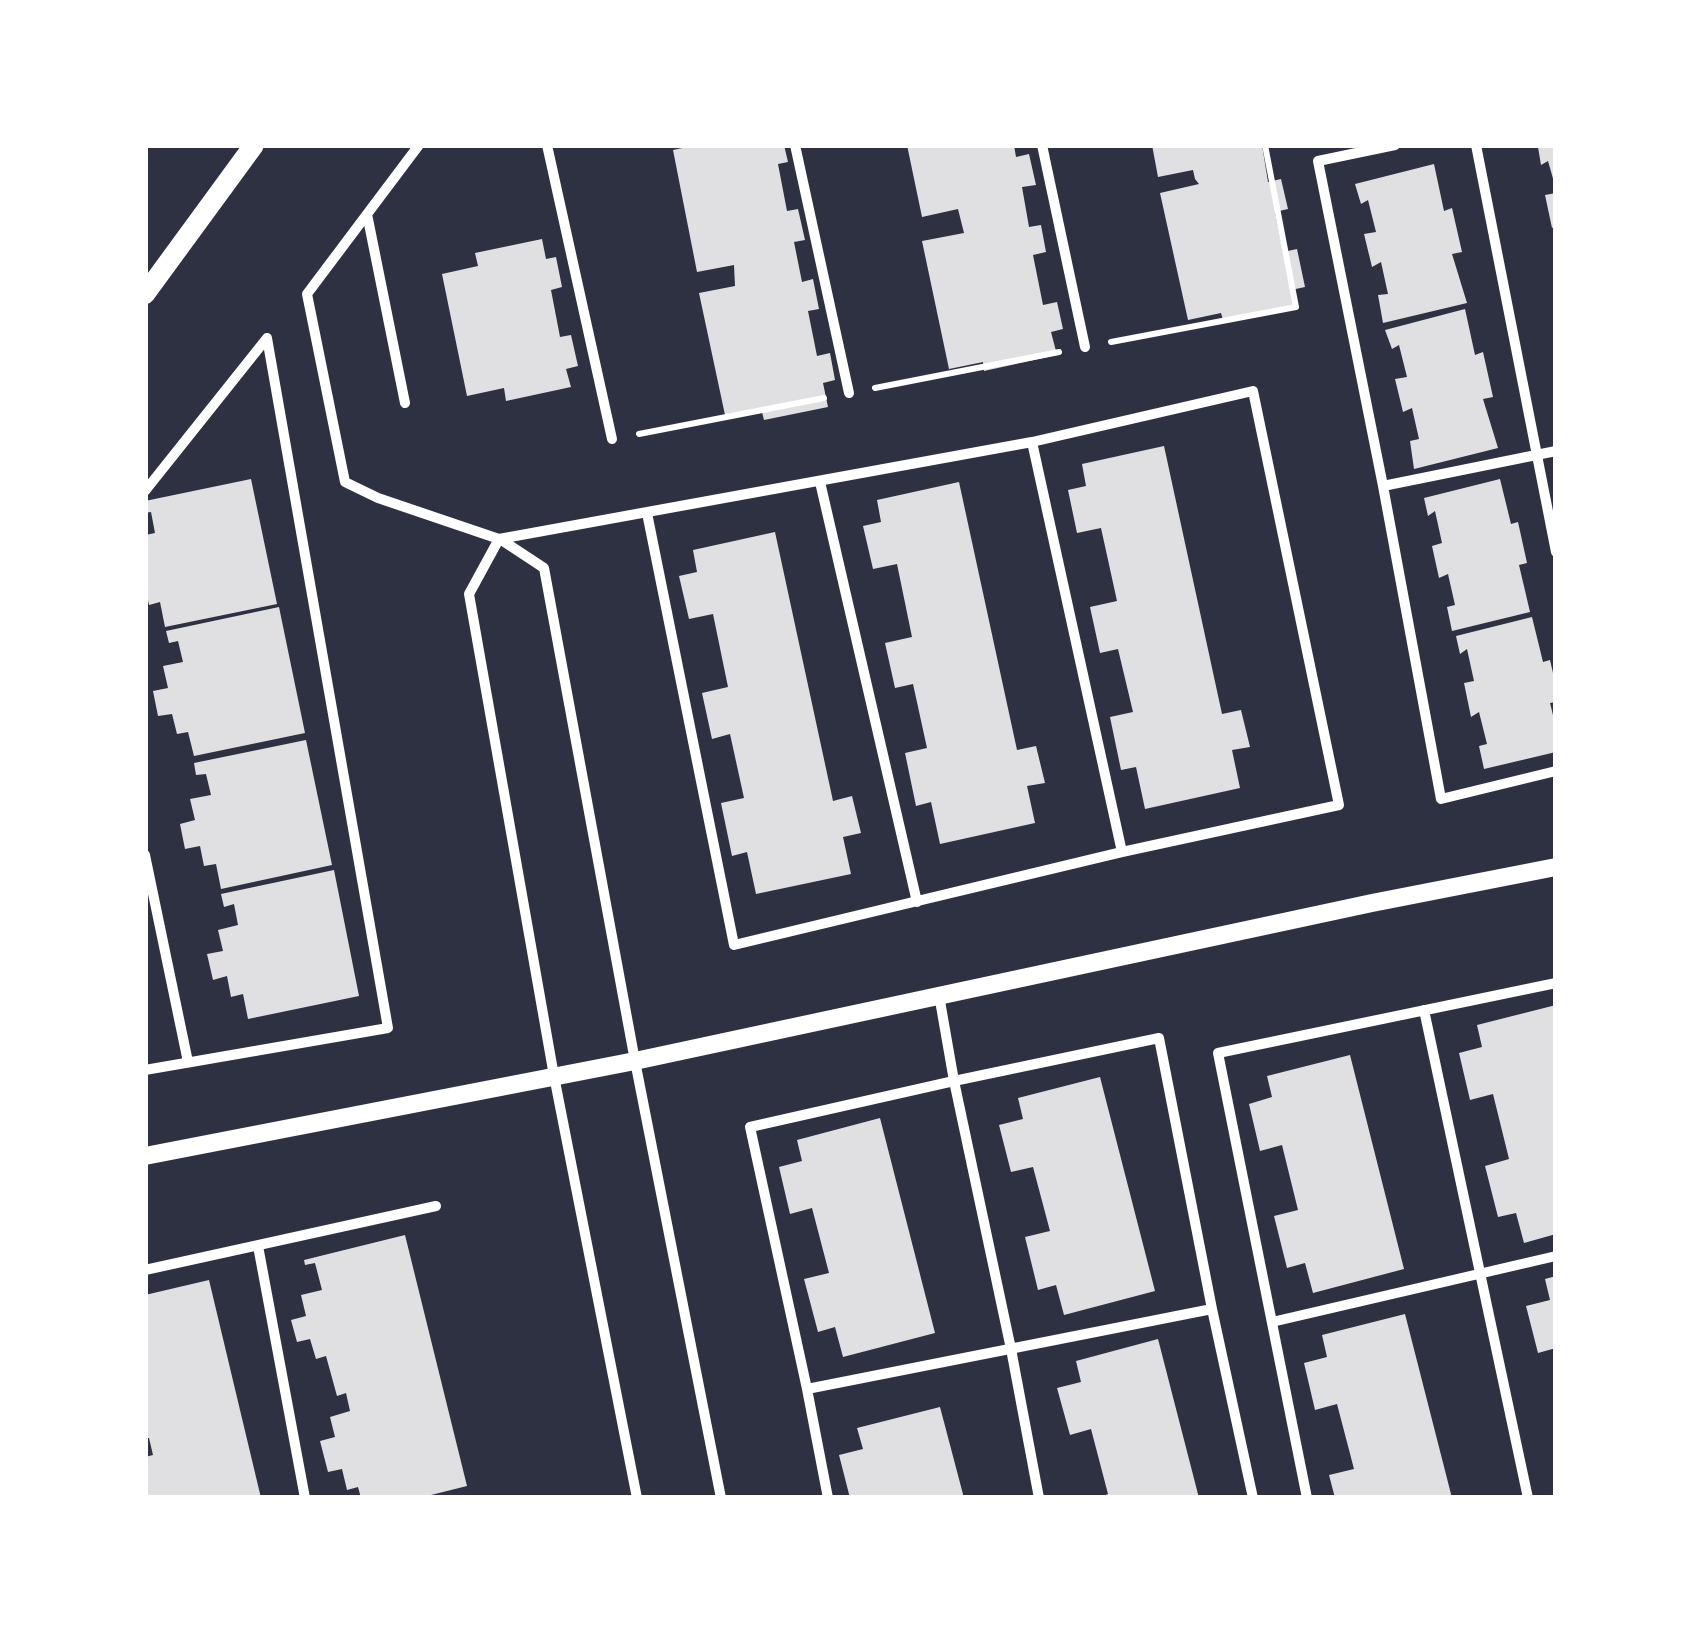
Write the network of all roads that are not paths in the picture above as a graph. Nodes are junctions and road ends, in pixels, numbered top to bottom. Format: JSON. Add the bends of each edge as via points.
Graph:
{"nodes":[{"id":1,"x":254,"y":145,"type":"edge"},
{"id":2,"x":419,"y":145,"type":"edge"},
{"id":3,"x":547,"y":145,"type":"edge"},
{"id":4,"x":795,"y":145,"type":"edge"},
{"id":5,"x":1042,"y":145,"type":"edge"},
{"id":6,"x":1395,"y":145,"type":"edge"},
{"id":7,"x":1476,"y":145,"type":"edge"},
{"id":8,"x":367,"y":214,"type":"junction"},
{"id":9,"x":145,"y":294,"type":"edge"},
{"id":10,"x":1085,"y":347,"type":"road end"},
{"id":11,"x":849,"y":393,"type":"road end"},
{"id":12,"x":405,"y":403,"type":"dead end"},
{"id":13,"x":612,"y":439,"type":"road end"},
{"id":14,"x":1032,"y":442,"type":"junction"},
{"id":15,"x":1556,"y":451,"type":"edge"},
{"id":16,"x":1537,"y":455,"type":"junction"},
{"id":17,"x":820,"y":482,"type":"junction"},
{"id":18,"x":1383,"y":486,"type":"junction"},
{"id":19,"x":145,"y":491,"type":"edge"},
{"id":20,"x":647,"y":513,"type":"junction"},
{"id":21,"x":499,"y":539,"type":"junction"},
{"id":22,"x":1556,"y":552,"type":"edge"},
{"id":23,"x":1556,"y":771,"type":"edge"},
{"id":24,"x":1122,"y":852,"type":"junction"},
{"id":25,"x":145,"y":856,"type":"edge"},
{"id":26,"x":1556,"y":868,"type":"edge"},
{"id":27,"x":917,"y":902,"type":"junction"},
{"id":28,"x":1556,"y":983,"type":"edge"},
{"id":29,"x":939,"y":995,"type":"junction"},
{"id":30,"x":1424,"y":1010,"type":"junction"},
{"id":31,"x":635,"y":1061,"type":"junction"},
{"id":32,"x":188,"y":1062,"type":"junction"},
{"id":33,"x":145,"y":1070,"type":"edge"},
{"id":34,"x":554,"y":1076,"type":"junction"},
{"id":35,"x":954,"y":1081,"type":"junction"},
{"id":36,"x":145,"y":1156,"type":"edge"},
{"id":37,"x":436,"y":1206,"type":"dead end"},
{"id":38,"x":258,"y":1246,"type":"junction"},
{"id":39,"x":1556,"y":1256,"type":"edge"},
{"id":40,"x":145,"y":1270,"type":"edge"},
{"id":41,"x":1481,"y":1273,"type":"junction"},
{"id":42,"x":1212,"y":1309,"type":"junction"},
{"id":43,"x":1272,"y":1322,"type":"junction"},
{"id":44,"x":1012,"y":1349,"type":"junction"},
{"id":45,"x":807,"y":1389,"type":"junction"},
{"id":46,"x":304,"y":1498,"type":"edge"},
{"id":47,"x":637,"y":1498,"type":"edge"},
{"id":48,"x":721,"y":1498,"type":"edge"},
{"id":49,"x":828,"y":1498,"type":"edge"},
{"id":50,"x":1039,"y":1498,"type":"edge"},
{"id":51,"x":1253,"y":1498,"type":"edge"},
{"id":52,"x":1307,"y":1498,"type":"edge"},
{"id":53,"x":1528,"y":1498,"type":"edge"}],
"edges":[{"from":1,"to":9,"type":"main road"},
{"from":2,"to":8,"type":"street"},
{"from":3,"to":13,"type":"street"},
{"from":4,"to":11,"type":"street"},
{"from":5,"to":10,"type":"street"},
{"from":6,"to":18,"type":"street","via":[[1318,161]]},
{"from":7,"to":16,"type":"street"},
{"from":8,"to":12,"type":"street"},
{"from":8,"to":21,"type":"street","via":[[307,294],[345,482]]},
{"from":14,"to":17,"type":"street"},
{"from":14,"to":24,"type":"street"},
{"from":14,"to":24,"type":"street","via":[[1253,391],[1339,804]]},
{"from":15,"to":16,"type":"street"},
{"from":16,"to":18,"type":"street"},
{"from":16,"to":22,"type":"street"},
{"from":17,"to":20,"type":"street"},
{"from":17,"to":27,"type":"street"},
{"from":18,"to":23,"type":"street","via":[[1441,799]]},
{"from":19,"to":32,"type":"street","via":[[267,338],[388,1028]]},
{"from":20,"to":21,"type":"street"},
{"from":20,"to":27,"type":"street","via":[[734,946]]},
{"from":21,"to":31,"type":"street","via":[[544,568]]},
{"from":21,"to":34,"type":"street","via":[[469,594]]},
{"from":24,"to":27,"type":"street"},
{"from":25,"to":32,"type":"street"},
{"from":26,"to":29,"type":"street"},
{"from":28,"to":30,"type":"street"},
{"from":29,"to":31,"type":"street"},
{"from":29,"to":35,"type":"street"},
{"from":30,"to":41,"type":"street"},
{"from":30,"to":43,"type":"street","via":[[1218,1053]]},
{"from":31,"to":34,"type":"street"},
{"from":31,"to":48,"type":"street"},
{"from":32,"to":33,"type":"street"},
{"from":34,"to":36,"type":"street"},
{"from":34,"to":47,"type":"street"},
{"from":35,"to":42,"type":"street","via":[[1159,1038]]},
{"from":35,"to":44,"type":"street"},
{"from":35,"to":45,"type":"street","via":[[750,1127]]},
{"from":37,"to":38,"type":"street"},
{"from":38,"to":40,"type":"street"},
{"from":38,"to":46,"type":"street"},
{"from":39,"to":41,"type":"street"},
{"from":41,"to":43,"type":"street"},
{"from":41,"to":53,"type":"street"},
{"from":42,"to":44,"type":"street"},
{"from":42,"to":51,"type":"street"},
{"from":43,"to":52,"type":"street"},
{"from":44,"to":45,"type":"street"},
{"from":44,"to":50,"type":"street"},
{"from":45,"to":49,"type":"street"}]}
